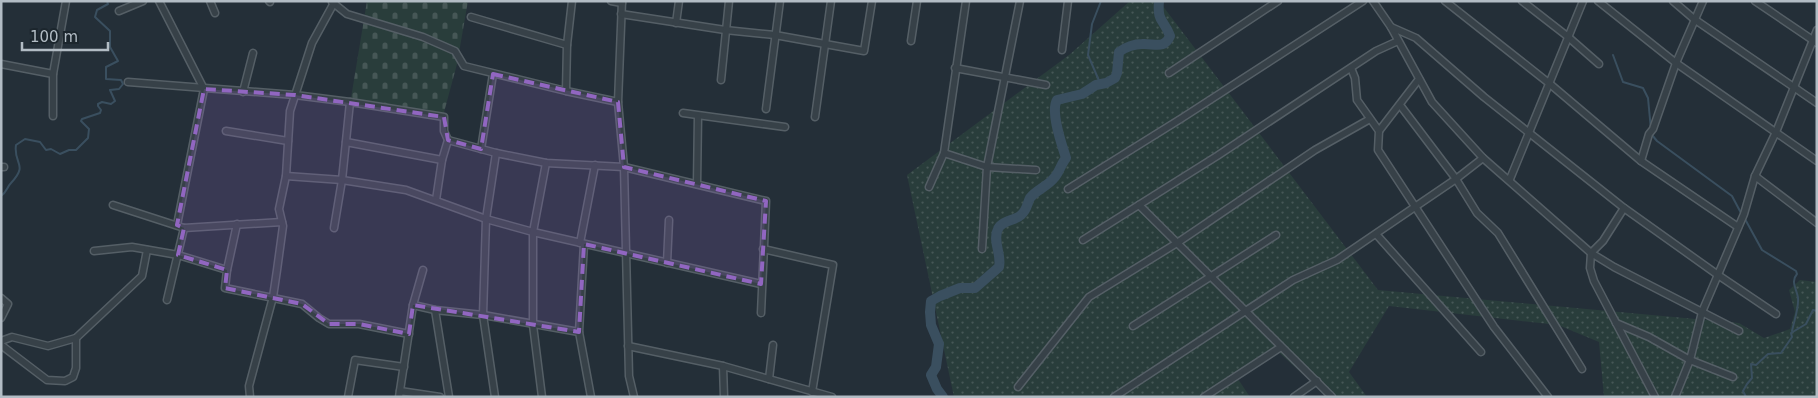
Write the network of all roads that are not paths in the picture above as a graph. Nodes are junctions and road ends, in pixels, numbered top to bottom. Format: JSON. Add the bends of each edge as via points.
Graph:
{"nodes":[{"id":1,"x":66,"y":1,"type":"edge"},
{"id":2,"x":143,"y":1,"type":"edge"},
{"id":3,"x":160,"y":1,"type":"edge"},
{"id":4,"x":210,"y":1,"type":"edge"},
{"id":5,"x":572,"y":1,"type":"edge"},
{"id":6,"x":611,"y":1,"type":"edge"},
{"id":7,"x":679,"y":1,"type":"edge"},
{"id":8,"x":729,"y":1,"type":"edge"},
{"id":9,"x":780,"y":1,"type":"edge"},
{"id":10,"x":831,"y":1,"type":"edge"},
{"id":11,"x":872,"y":1,"type":"edge"},
{"id":12,"x":918,"y":1,"type":"edge"},
{"id":13,"x":966,"y":1,"type":"edge"},
{"id":14,"x":1020,"y":1,"type":"edge"},
{"id":15,"x":1068,"y":1,"type":"edge"},
{"id":16,"x":1278,"y":1,"type":"edge"},
{"id":17,"x":1363,"y":1,"type":"edge"},
{"id":18,"x":1373,"y":1,"type":"edge"},
{"id":19,"x":1445,"y":1,"type":"edge"},
{"id":20,"x":1522,"y":1,"type":"edge"},
{"id":21,"x":1583,"y":1,"type":"edge"},
{"id":22,"x":1598,"y":1,"type":"edge"},
{"id":23,"x":1673,"y":1,"type":"edge"},
{"id":24,"x":1703,"y":1,"type":"edge"},
{"id":25,"x":1755,"y":1,"type":"edge"},
{"id":26,"x":622,"y":2,"type":"edge"},
{"id":27,"x":333,"y":3,"type":"edge"},
{"id":28,"x":120,"y":11,"type":"dead end"},
{"id":29,"x":215,"y":13,"type":"dead end"},
{"id":30,"x":621,"y":14,"type":"junction"},
{"id":31,"x":471,"y":17,"type":"dead end"},
{"id":32,"x":1694,"y":18,"type":"junction"},
{"id":33,"x":676,"y":23,"type":"junction"},
{"id":34,"x":1391,"y":27,"type":"junction"},
{"id":35,"x":726,"y":30,"type":"junction"},
{"id":36,"x":1817,"y":30,"type":"edge"},
{"id":37,"x":775,"y":36,"type":"junction"},
{"id":38,"x":1567,"y":36,"type":"junction"},
{"id":39,"x":911,"y":41,"type":"dead end"},
{"id":40,"x":1398,"y":41,"type":"junction"},
{"id":41,"x":1815,"y":42,"type":"edge"},
{"id":42,"x":825,"y":44,"type":"junction"},
{"id":43,"x":567,"y":45,"type":"junction"},
{"id":44,"x":1062,"y":50,"type":"dead end"},
{"id":45,"x":253,"y":53,"type":"dead end"},
{"id":46,"x":1676,"y":63,"type":"junction"},
{"id":47,"x":1,"y":64,"type":"edge"},
{"id":48,"x":1599,"y":64,"type":"dead end"},
{"id":49,"x":956,"y":68,"type":"junction"},
{"id":50,"x":1351,"y":68,"type":"junction"},
{"id":51,"x":1169,"y":73,"type":"dead end"},
{"id":52,"x":53,"y":74,"type":"junction"},
{"id":53,"x":493,"y":74,"type":"junction"},
{"id":54,"x":1004,"y":77,"type":"junction"},
{"id":55,"x":1419,"y":78,"type":"junction"},
{"id":56,"x":720,"y":80,"type":"dead end"},
{"id":57,"x":128,"y":82,"type":"dead end"},
{"id":58,"x":1550,"y":84,"type":"junction"},
{"id":59,"x":1046,"y":85,"type":"dead end"},
{"id":60,"x":1794,"y":87,"type":"junction"},
{"id":61,"x":204,"y":89,"type":"junction"},
{"id":62,"x":566,"y":91,"type":"junction"},
{"id":63,"x":244,"y":92,"type":"junction"},
{"id":64,"x":295,"y":95,"type":"junction"},
{"id":65,"x":350,"y":102,"type":"junction"},
{"id":66,"x":618,"y":102,"type":"junction"},
{"id":67,"x":1817,"y":103,"type":"edge"},
{"id":68,"x":1400,"y":105,"type":"junction"},
{"id":69,"x":766,"y":109,"type":"dead end"},
{"id":70,"x":683,"y":114,"type":"dead end"},
{"id":71,"x":53,"y":116,"type":"dead end"},
{"id":72,"x":698,"y":116,"type":"junction"},
{"id":73,"x":814,"y":117,"type":"dead end"},
{"id":74,"x":1370,"y":119,"type":"junction"},
{"id":75,"x":784,"y":127,"type":"dead end"},
{"id":76,"x":226,"y":131,"type":"dead end"},
{"id":77,"x":1378,"y":131,"type":"junction"},
{"id":78,"x":1529,"y":132,"type":"junction"},
{"id":79,"x":1776,"y":132,"type":"junction"},
{"id":80,"x":448,"y":140,"type":"junction"},
{"id":81,"x":288,"y":141,"type":"junction"},
{"id":82,"x":346,"y":142,"type":"junction"},
{"id":83,"x":481,"y":149,"type":"junction"},
{"id":84,"x":496,"y":153,"type":"junction"},
{"id":85,"x":944,"y":154,"type":"junction"},
{"id":86,"x":1483,"y":158,"type":"junction"},
{"id":87,"x":442,"y":160,"type":"junction"},
{"id":88,"x":1642,"y":160,"type":"junction"},
{"id":89,"x":1817,"y":161,"type":"edge"},
{"id":90,"x":546,"y":163,"type":"junction"},
{"id":91,"x":595,"y":165,"type":"junction"},
{"id":92,"x":624,"y":166,"type":"junction"},
{"id":93,"x":987,"y":167,"type":"junction"},
{"id":94,"x":1036,"y":170,"type":"dead end"},
{"id":95,"x":286,"y":176,"type":"junction"},
{"id":96,"x":1755,"y":176,"type":"junction"},
{"id":97,"x":1456,"y":179,"type":"junction"},
{"id":98,"x":1510,"y":179,"type":"junction"},
{"id":99,"x":342,"y":180,"type":"junction"},
{"id":100,"x":698,"y":184,"type":"junction"},
{"id":101,"x":929,"y":187,"type":"dead end"},
{"id":102,"x":1068,"y":189,"type":"dead end"},
{"id":103,"x":436,"y":200,"type":"junction"},
{"id":104,"x":113,"y":205,"type":"dead end"},
{"id":105,"x":1139,"y":205,"type":"junction"},
{"id":106,"x":1414,"y":207,"type":"junction"},
{"id":107,"x":1624,"y":208,"type":"junction"},
{"id":108,"x":486,"y":218,"type":"junction"},
{"id":109,"x":669,"y":220,"type":"dead end"},
{"id":110,"x":282,"y":222,"type":"junction"},
{"id":111,"x":1817,"y":223,"type":"edge"},
{"id":112,"x":237,"y":224,"type":"junction"},
{"id":113,"x":176,"y":225,"type":"junction"},
{"id":114,"x":1738,"y":227,"type":"junction"},
{"id":115,"x":184,"y":228,"type":"junction"},
{"id":116,"x":334,"y":228,"type":"dead end"},
{"id":117,"x":533,"y":232,"type":"junction"},
{"id":118,"x":1376,"y":234,"type":"junction"},
{"id":119,"x":1276,"y":235,"type":"dead end"},
{"id":120,"x":1084,"y":240,"type":"dead end"},
{"id":121,"x":1177,"y":243,"type":"junction"},
{"id":122,"x":582,"y":244,"type":"junction"},
{"id":123,"x":982,"y":248,"type":"dead end"},
{"id":124,"x":763,"y":249,"type":"junction"},
{"id":125,"x":147,"y":250,"type":"junction"},
{"id":126,"x":94,"y":251,"type":"dead end"},
{"id":127,"x":1591,"y":253,"type":"junction"},
{"id":128,"x":625,"y":254,"type":"junction"},
{"id":129,"x":178,"y":255,"type":"junction"},
{"id":130,"x":667,"y":263,"type":"junction"},
{"id":131,"x":227,"y":270,"type":"junction"},
{"id":132,"x":423,"y":270,"type":"dead end"},
{"id":133,"x":1718,"y":275,"type":"junction"},
{"id":134,"x":1210,"y":276,"type":"junction"},
{"id":135,"x":761,"y":284,"type":"junction"},
{"id":136,"x":273,"y":297,"type":"junction"},
{"id":137,"x":1,"y":298,"type":"edge"},
{"id":138,"x":167,"y":300,"type":"dead end"},
{"id":139,"x":413,"y":306,"type":"junction"},
{"id":140,"x":435,"y":310,"type":"junction"},
{"id":141,"x":1247,"y":312,"type":"junction"},
{"id":142,"x":1702,"y":312,"type":"junction"},
{"id":143,"x":761,"y":313,"type":"dead end"},
{"id":144,"x":1776,"y":314,"type":"dead end"},
{"id":145,"x":483,"y":315,"type":"junction"},
{"id":146,"x":1,"y":318,"type":"edge"},
{"id":147,"x":1616,"y":323,"type":"junction"},
{"id":148,"x":533,"y":325,"type":"junction"},
{"id":149,"x":1133,"y":326,"type":"dead end"},
{"id":150,"x":1739,"y":331,"type":"dead end"},
{"id":151,"x":578,"y":332,"type":"junction"},
{"id":152,"x":409,"y":334,"type":"junction"},
{"id":153,"x":76,"y":338,"type":"junction"},
{"id":154,"x":1,"y":341,"type":"edge"},
{"id":155,"x":1,"y":345,"type":"edge"},
{"id":156,"x":773,"y":345,"type":"dead end"},
{"id":157,"x":628,"y":346,"type":"junction"},
{"id":158,"x":1281,"y":346,"type":"junction"},
{"id":159,"x":1481,"y":352,"type":"dead end"},
{"id":160,"x":1690,"y":360,"type":"junction"},
{"id":161,"x":723,"y":366,"type":"junction"},
{"id":162,"x":404,"y":367,"type":"junction"},
{"id":163,"x":1582,"y":369,"type":"dead end"},
{"id":164,"x":1733,"y":377,"type":"dead end"},
{"id":165,"x":769,"y":379,"type":"junction"},
{"id":166,"x":1317,"y":381,"type":"junction"},
{"id":167,"x":1018,"y":387,"type":"dead end"},
{"id":168,"x":812,"y":392,"type":"junction"},
{"id":169,"x":804,"y":393,"type":"edge"},
{"id":170,"x":400,"y":394,"type":"edge"},
{"id":171,"x":250,"y":397,"type":"edge"},
{"id":172,"x":348,"y":397,"type":"edge"},
{"id":173,"x":440,"y":397,"type":"edge"},
{"id":174,"x":449,"y":397,"type":"edge"},
{"id":175,"x":494,"y":397,"type":"edge"},
{"id":176,"x":542,"y":397,"type":"edge"},
{"id":177,"x":591,"y":397,"type":"edge"},
{"id":178,"x":634,"y":397,"type":"edge"},
{"id":179,"x":724,"y":397,"type":"edge"},
{"id":180,"x":832,"y":397,"type":"edge"},
{"id":181,"x":1114,"y":397,"type":"edge"},
{"id":182,"x":1204,"y":397,"type":"edge"},
{"id":183,"x":1294,"y":397,"type":"edge"},
{"id":184,"x":1332,"y":397,"type":"edge"},
{"id":185,"x":1548,"y":397,"type":"edge"},
{"id":186,"x":1655,"y":397,"type":"edge"},
{"id":187,"x":1675,"y":397,"type":"edge"}],
"edges":[{"from":1,"to":52,"type":"street"},
{"from":2,"to":28,"type":"street"},
{"from":3,"to":61,"type":"street"},
{"from":4,"to":29,"type":"street"},
{"from":5,"to":43,"type":"street"},
{"from":6,"to":26,"type":"street"},
{"from":7,"to":33,"type":"street"},
{"from":8,"to":35,"type":"street"},
{"from":9,"to":37,"type":"street"},
{"from":10,"to":42,"type":"street"},
{"from":11,"to":42,"type":"street","via":[[864,51]]},
{"from":12,"to":39,"type":"street"},
{"from":13,"to":49,"type":"street"},
{"from":14,"to":54,"type":"street"},
{"from":15,"to":44,"type":"street"},
{"from":16,"to":51,"type":"street"},
{"from":17,"to":102,"type":"street"},
{"from":18,"to":34,"type":"street"},
{"from":19,"to":58,"type":"street"},
{"from":20,"to":38,"type":"street"},
{"from":21,"to":38,"type":"street"},
{"from":22,"to":46,"type":"street"},
{"from":23,"to":32,"type":"street"},
{"from":24,"to":32,"type":"street"},
{"from":25,"to":41,"type":"street"},
{"from":26,"to":30,"type":"street"},
{"from":27,"to":53,"type":"street","via":[[347,14],[447,47],[455,51],[464,66]]},
{"from":27,"to":64,"type":"street","via":[[312,43]]},
{"from":30,"to":33,"type":"street"},
{"from":30,"to":66,"type":"street"},
{"from":31,"to":43,"type":"street"},
{"from":32,"to":46,"type":"street"},
{"from":32,"to":60,"type":"street"},
{"from":33,"to":35,"type":"street"},
{"from":34,"to":40,"type":"street"},
{"from":34,"to":78,"type":"street","via":[[1416,38]]},
{"from":35,"to":37,"type":"street"},
{"from":35,"to":56,"type":"street"},
{"from":36,"to":41,"type":"street"},
{"from":37,"to":42,"type":"street"},
{"from":37,"to":69,"type":"street"},
{"from":38,"to":48,"type":"street"},
{"from":38,"to":58,"type":"street"},
{"from":40,"to":50,"type":"street"},
{"from":40,"to":55,"type":"street"},
{"from":41,"to":60,"type":"street"},
{"from":42,"to":73,"type":"street"},
{"from":43,"to":62,"type":"street"},
{"from":45,"to":63,"type":"street"},
{"from":46,"to":79,"type":"street"},
{"from":46,"to":88,"type":"street"},
{"from":47,"to":52,"type":"street"},
{"from":49,"to":54,"type":"street"},
{"from":49,"to":85,"type":"street"},
{"from":50,"to":74,"type":"street","via":[[1357,100]]},
{"from":50,"to":105,"type":"street"},
{"from":52,"to":71,"type":"street"},
{"from":53,"to":62,"type":"street"},
{"from":53,"to":83,"type":"street"},
{"from":54,"to":59,"type":"street"},
{"from":54,"to":93,"type":"street"},
{"from":55,"to":68,"type":"street"},
{"from":55,"to":86,"type":"street","via":[[1432,102]]},
{"from":57,"to":61,"type":"street"},
{"from":58,"to":78,"type":"street"},
{"from":58,"to":88,"type":"street"},
{"from":60,"to":67,"type":"street"},
{"from":60,"to":79,"type":"street"},
{"from":61,"to":63,"type":"street"},
{"from":61,"to":113,"type":"street"},
{"from":62,"to":66,"type":"street"},
{"from":63,"to":64,"type":"street"},
{"from":64,"to":65,"type":"street"},
{"from":64,"to":81,"type":"street","via":[[290,110]]},
{"from":65,"to":80,"type":"street","via":[[444,117]]},
{"from":65,"to":82,"type":"street"},
{"from":66,"to":92,"type":"street"},
{"from":68,"to":77,"type":"street"},
{"from":68,"to":97,"type":"street"},
{"from":70,"to":72,"type":"street"},
{"from":72,"to":75,"type":"street"},
{"from":72,"to":100,"type":"street"},
{"from":74,"to":77,"type":"street"},
{"from":74,"to":121,"type":"street","via":[[1314,150]]},
{"from":76,"to":81,"type":"street"},
{"from":77,"to":106,"type":"street","via":[[1378,150]]},
{"from":78,"to":98,"type":"street"},
{"from":78,"to":107,"type":"street"},
{"from":79,"to":89,"type":"street"},
{"from":79,"to":96,"type":"street"},
{"from":80,"to":83,"type":"street"},
{"from":80,"to":87,"type":"street"},
{"from":81,"to":95,"type":"street"},
{"from":82,"to":87,"type":"street"},
{"from":82,"to":99,"type":"street"},
{"from":83,"to":84,"type":"street"},
{"from":84,"to":90,"type":"street"},
{"from":84,"to":108,"type":"street"},
{"from":85,"to":93,"type":"street"},
{"from":85,"to":101,"type":"street"},
{"from":86,"to":97,"type":"street"},
{"from":86,"to":98,"type":"street"},
{"from":87,"to":103,"type":"street"},
{"from":88,"to":114,"type":"street"},
{"from":90,"to":91,"type":"street"},
{"from":90,"to":117,"type":"street"},
{"from":91,"to":92,"type":"street"},
{"from":91,"to":122,"type":"street"},
{"from":92,"to":100,"type":"street"},
{"from":92,"to":128,"type":"street"},
{"from":93,"to":94,"type":"street"},
{"from":93,"to":123,"type":"street"},
{"from":95,"to":99,"type":"street"},
{"from":95,"to":110,"type":"street","via":[[279,209]]},
{"from":96,"to":111,"type":"street"},
{"from":96,"to":114,"type":"street"},
{"from":97,"to":106,"type":"street"},
{"from":97,"to":163,"type":"street","via":[[1477,213],[1498,233]]},
{"from":98,"to":127,"type":"street"},
{"from":99,"to":103,"type":"street","via":[[406,190]]},
{"from":99,"to":116,"type":"street"},
{"from":100,"to":124,"type":"street","via":[[766,201]]},
{"from":103,"to":108,"type":"street"},
{"from":104,"to":113,"type":"street"},
{"from":105,"to":120,"type":"street"},
{"from":105,"to":121,"type":"street"},
{"from":106,"to":118,"type":"street"},
{"from":106,"to":185,"type":"street","via":[[1494,327]]},
{"from":107,"to":127,"type":"street","via":[[1603,241]]},
{"from":107,"to":133,"type":"street"},
{"from":108,"to":117,"type":"street"},
{"from":108,"to":145,"type":"street"},
{"from":109,"to":130,"type":"street"},
{"from":110,"to":112,"type":"street"},
{"from":110,"to":136,"type":"street"},
{"from":112,"to":115,"type":"street"},
{"from":112,"to":131,"type":"street"},
{"from":113,"to":115,"type":"street"},
{"from":114,"to":133,"type":"street"},
{"from":115,"to":129,"type":"street"},
{"from":117,"to":122,"type":"street"},
{"from":117,"to":148,"type":"street"},
{"from":118,"to":141,"type":"street","via":[[1337,260],[1293,280]]},
{"from":118,"to":159,"type":"street"},
{"from":119,"to":134,"type":"street"},
{"from":121,"to":134,"type":"street"},
{"from":121,"to":167,"type":"street","via":[[1089,297]]},
{"from":122,"to":128,"type":"street"},
{"from":122,"to":151,"type":"street"},
{"from":124,"to":135,"type":"street"},
{"from":124,"to":168,"type":"street","via":[[833,265]]},
{"from":125,"to":126,"type":"street","via":[[132,247]]},
{"from":125,"to":129,"type":"street"},
{"from":125,"to":153,"type":"street","via":[[142,276]]},
{"from":127,"to":142,"type":"street"},
{"from":127,"to":147,"type":"street","via":[[1590,268],[1594,281]]},
{"from":128,"to":130,"type":"street"},
{"from":128,"to":157,"type":"street"},
{"from":129,"to":131,"type":"street"},
{"from":129,"to":138,"type":"street"},
{"from":130,"to":135,"type":"street"},
{"from":131,"to":136,"type":"street","via":[[225,288]]},
{"from":132,"to":139,"type":"street"},
{"from":133,"to":142,"type":"street"},
{"from":133,"to":144,"type":"street"},
{"from":134,"to":141,"type":"street"},
{"from":134,"to":149,"type":"street"},
{"from":135,"to":143,"type":"street"},
{"from":136,"to":152,"type":"street","via":[[302,304],[329,324],[359,324]]},
{"from":136,"to":171,"type":"street"},
{"from":137,"to":146,"type":"street","via":[[8,304]]},
{"from":139,"to":140,"type":"street"},
{"from":139,"to":152,"type":"street"},
{"from":140,"to":145,"type":"street"},
{"from":140,"to":174,"type":"street"},
{"from":141,"to":158,"type":"street"},
{"from":141,"to":181,"type":"street"},
{"from":142,"to":150,"type":"street"},
{"from":142,"to":160,"type":"street"},
{"from":145,"to":148,"type":"street"},
{"from":145,"to":175,"type":"street"},
{"from":147,"to":160,"type":"street"},
{"from":147,"to":186,"type":"street"},
{"from":148,"to":151,"type":"street"},
{"from":148,"to":176,"type":"street"},
{"from":151,"to":177,"type":"street"},
{"from":152,"to":162,"type":"street"},
{"from":153,"to":154,"type":"street","via":[[48,346],[12,337]]},
{"from":153,"to":155,"type":"street","via":[[74,377],[65,381],[47,380]]},
{"from":156,"to":165,"type":"street"},
{"from":157,"to":161,"type":"street"},
{"from":157,"to":178,"type":"street","via":[[629,376]]},
{"from":158,"to":166,"type":"street"},
{"from":158,"to":182,"type":"street"},
{"from":160,"to":164,"type":"street"},
{"from":160,"to":187,"type":"street"},
{"from":161,"to":165,"type":"street"},
{"from":161,"to":179,"type":"street"},
{"from":162,"to":170,"type":"street"},
{"from":162,"to":172,"type":"street","via":[[355,360]]},
{"from":165,"to":169,"type":"street"},
{"from":166,"to":183,"type":"street"},
{"from":166,"to":184,"type":"street"},
{"from":168,"to":169,"type":"street"},
{"from":168,"to":180,"type":"street"},
{"from":170,"to":173,"type":"street"}]}
